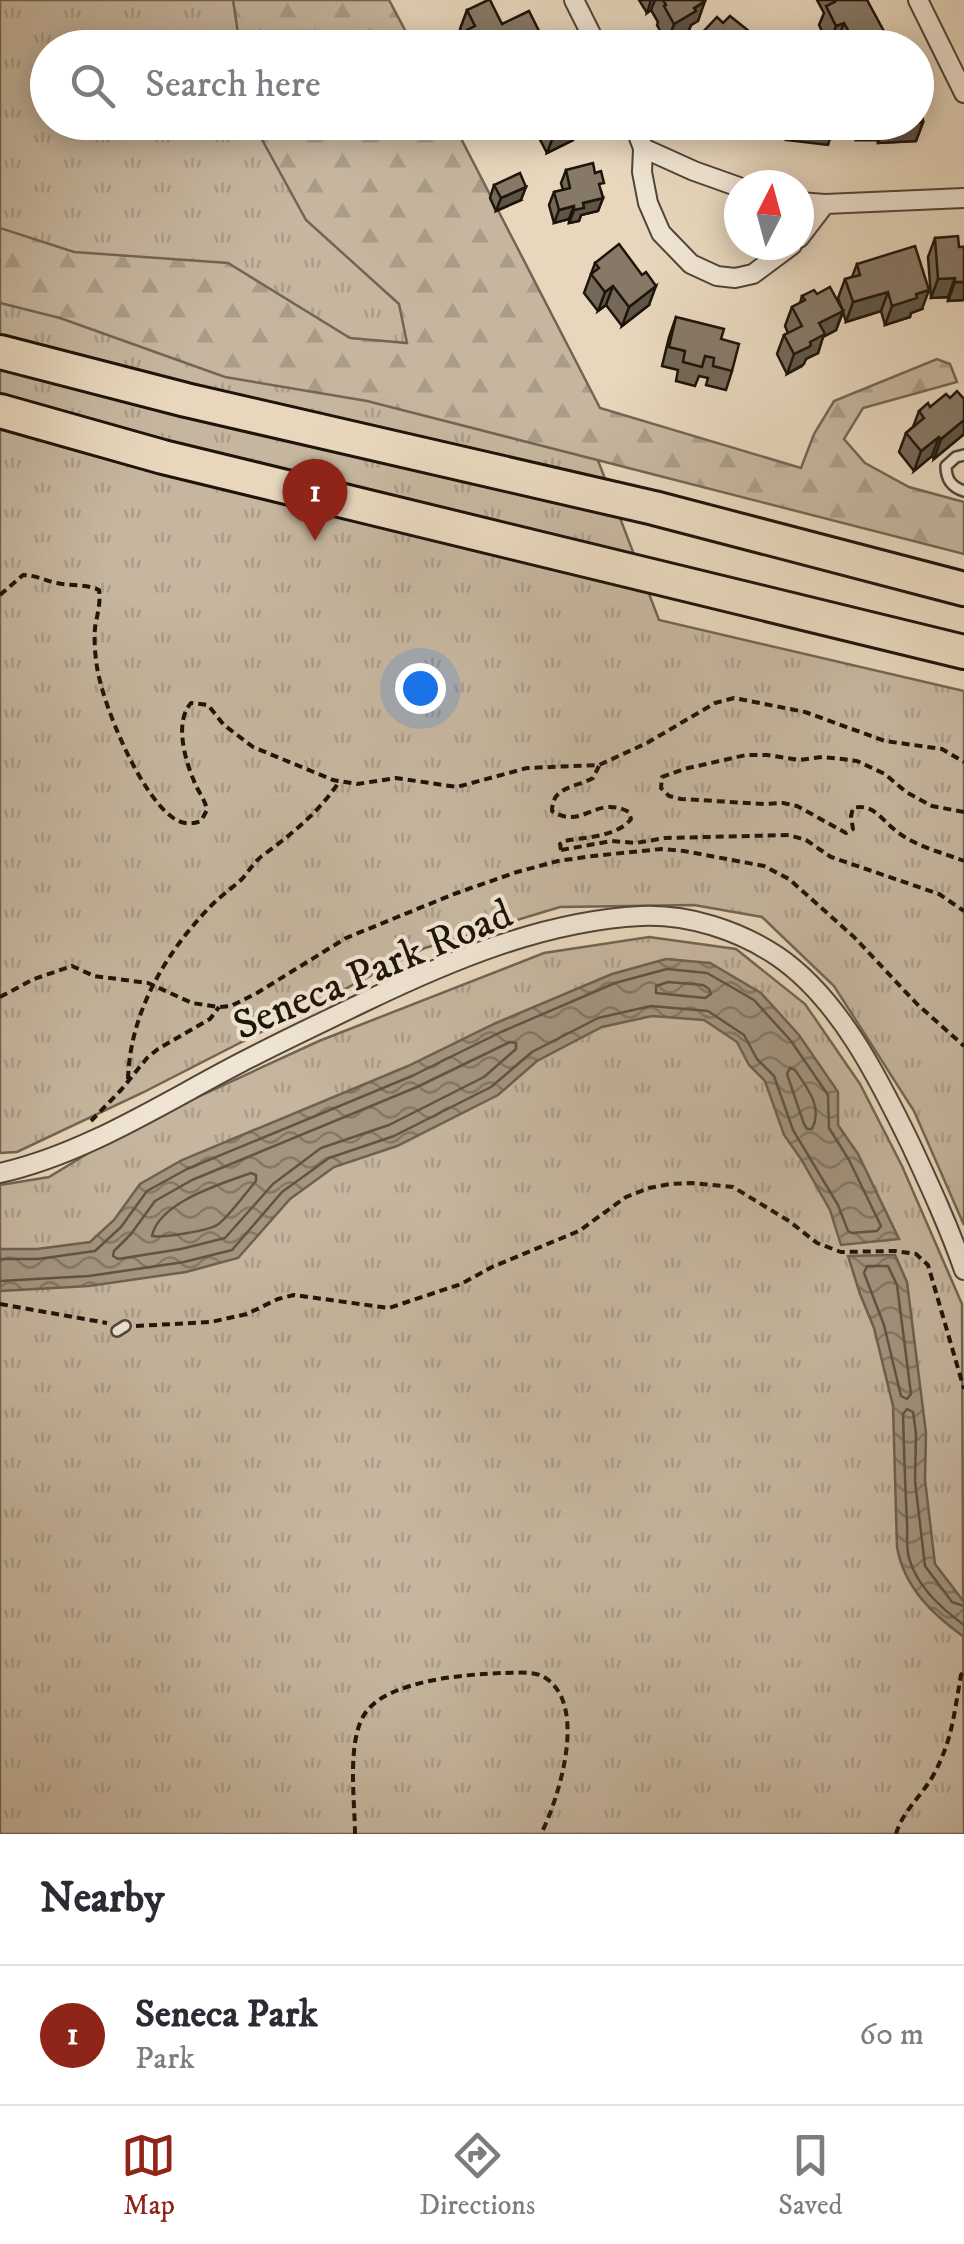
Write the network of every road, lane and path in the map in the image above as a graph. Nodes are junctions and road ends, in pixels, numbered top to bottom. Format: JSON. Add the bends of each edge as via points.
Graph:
{"nodes":[{"id":1,"x":574,"y":0,"type":"edge"},
{"id":2,"x":918,"y":0,"type":"edge"},
{"id":3,"x":589,"y":30,"type":"edge"},
{"id":4,"x":933,"y":30,"type":"edge"},
{"id":5,"x":934,"y":32,"type":"edge"},
{"id":6,"x":964,"y":92,"type":"edge"},
{"id":7,"x":639,"y":140,"type":"edge"},
{"id":8,"x":642,"y":148,"type":"junction"},
{"id":9,"x":724,"y":182,"type":"edge"},
{"id":10,"x":964,"y":198,"type":"edge"},
{"id":11,"x":814,"y":203,"type":"edge"},
{"id":12,"x":825,"y":204,"type":"junction"},
{"id":13,"x":814,"y":218,"type":"edge"},
{"id":14,"x":772,"y":260,"type":"edge"},
{"id":15,"x":0,"y":352,"type":"edge"},
{"id":16,"x":0,"y":411,"type":"edge"},
{"id":17,"x":964,"y":455,"type":"edge"},
{"id":18,"x":964,"y":491,"type":"edge"},
{"id":19,"x":964,"y":589,"type":"edge"},
{"id":20,"x":0,"y":596,"type":"edge"},
{"id":21,"x":964,"y":652,"type":"edge"},
{"id":22,"x":964,"y":762,"type":"edge"},
{"id":23,"x":599,"y":765,"type":"junction"},
{"id":24,"x":340,"y":782,"type":"junction"},
{"id":25,"x":964,"y":812,"type":"edge"},
{"id":26,"x":964,"y":861,"type":"edge"},
{"id":27,"x":964,"y":911,"type":"edge"},
{"id":28,"x":0,"y":997,"type":"edge"},
{"id":29,"x":128,"y":1078,"type":"junction"},
{"id":30,"x":90,"y":1121,"type":"dead end"},
{"id":31,"x":0,"y":1173,"type":"edge"},
{"id":32,"x":964,"y":1270,"type":"edge"},
{"id":33,"x":0,"y":1304,"type":"edge"},
{"id":34,"x":964,"y":1389,"type":"edge"},
{"id":35,"x":964,"y":1671,"type":"edge"},
{"id":36,"x":356,"y":1834,"type":"edge"},
{"id":37,"x":542,"y":1834,"type":"edge"},
{"id":38,"x":896,"y":1834,"type":"edge"}],
"edges":[{"from":1,"to":3,"type":"street"},
{"from":2,"to":4,"type":"street"},
{"from":5,"to":6,"type":"street"},
{"from":7,"to":8,"type":"street"},
{"from":8,"to":9,"type":"street"},
{"from":8,"to":14,"type":"street","via":[[648,202],[660,234],[691,264],[735,278]]},
{"from":10,"to":12,"type":"street"},
{"from":11,"to":12,"type":"street"},
{"from":12,"to":13,"type":"street"},
{"from":15,"to":19,"type":"highway"},
{"from":16,"to":21,"type":"highway"},
{"from":17,"to":18,"type":"lane","via":[[946,466],[946,476]]},
{"from":20,"to":24,"type":"path","via":[[23,575],[99,590],[95,650],[106,702],[145,786],[175,820],[201,822],[207,810],[186,752],[184,716],[191,704],[208,704],[254,747]]},
{"from":22,"to":23,"type":"path","via":[[942,749],[885,742],[804,712],[734,698]]},
{"from":23,"to":24,"type":"path","via":[[528,768],[457,787],[396,778]]},
{"from":23,"to":27,"type":"path","via":[[593,778],[556,795],[552,811],[572,818],[608,805],[631,819],[613,832],[564,841],[561,850],[665,838],[789,835],[831,858],[939,894]]},
{"from":24,"to":29,"type":"path","via":[[177,945],[140,1014]]},
{"from":25,"to":26,"type":"path","via":[[932,806],[885,774],[842,759],[746,755],[662,777],[669,796],[783,803],[846,833],[853,829],[853,808],[868,807],[897,833]]},
{"from":28,"to":29,"type":"path","via":[[72,966],[219,1007]]},
{"from":29,"to":30,"type":"path"},
{"from":31,"to":32,"type":"street","name":"Seneca Park Road","via":[[67,1152],[462,958],[584,923],[661,917],[733,932],[817,992],[888,1096]]},
{"from":33,"to":34,"type":"path","via":[[121,1329],[211,1322],[294,1294],[389,1308],[578,1231],[626,1196],[702,1183],[733,1188],[816,1244],[841,1252],[916,1254],[928,1266]]},
{"from":35,"to":38,"type":"path","via":[[954,1728],[934,1775]]},
{"from":36,"to":37,"type":"path","via":[[354,1758],[365,1712],[426,1681],[522,1672],[542,1676],[565,1710],[564,1772]]}]}
